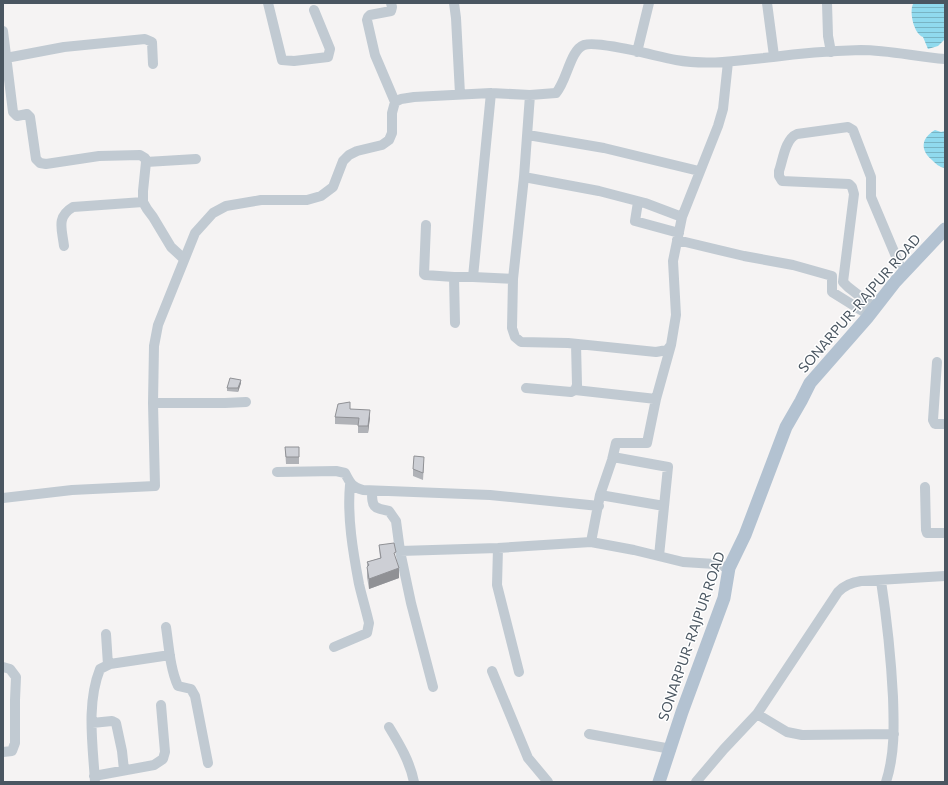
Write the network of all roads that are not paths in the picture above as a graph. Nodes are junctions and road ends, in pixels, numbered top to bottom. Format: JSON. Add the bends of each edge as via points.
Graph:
{"nodes":[{"id":1,"x":268,"y":3,"type":"edge"},
{"id":2,"x":391,"y":3,"type":"edge"},
{"id":3,"x":454,"y":3,"type":"edge"},
{"id":4,"x":649,"y":3,"type":"edge"},
{"id":5,"x":767,"y":3,"type":"edge"},
{"id":6,"x":827,"y":3,"type":"edge"},
{"id":7,"x":314,"y":10,"type":"dead end"},
{"id":8,"x":3,"y":31,"type":"edge"},
{"id":9,"x":637,"y":52,"type":"junction"},
{"id":10,"x":831,"y":52,"type":"junction"},
{"id":11,"x":774,"y":56,"type":"junction"},
{"id":12,"x":6,"y":58,"type":"junction"},
{"id":13,"x":945,"y":59,"type":"edge"},
{"id":14,"x":728,"y":62,"type":"junction"},
{"id":15,"x":154,"y":64,"type":"dead end"},
{"id":16,"x":6,"y":87,"type":"edge"},
{"id":17,"x":491,"y":93,"type":"junction"},
{"id":18,"x":460,"y":94,"type":"junction"},
{"id":19,"x":530,"y":94,"type":"junction"},
{"id":20,"x":395,"y":102,"type":"junction"},
{"id":21,"x":528,"y":135,"type":"junction"},
{"id":22,"x":196,"y":159,"type":"dead end"},
{"id":23,"x":146,"y":162,"type":"junction"},
{"id":24,"x":699,"y":171,"type":"junction"},
{"id":25,"x":524,"y":177,"type":"junction"},
{"id":26,"x":143,"y":202,"type":"junction"},
{"id":27,"x":638,"y":202,"type":"junction"},
{"id":28,"x":682,"y":217,"type":"junction"},
{"id":29,"x":426,"y":225,"type":"dead end"},
{"id":30,"x":945,"y":229,"type":"edge"},
{"id":31,"x":678,"y":237,"type":"junction"},
{"id":32,"x":64,"y":246,"type":"dead end"},
{"id":33,"x":184,"y":259,"type":"junction"},
{"id":34,"x":903,"y":273,"type":"junction"},
{"id":35,"x":454,"y":277,"type":"junction"},
{"id":36,"x":473,"y":277,"type":"junction"},
{"id":37,"x":513,"y":279,"type":"junction"},
{"id":38,"x":872,"y":312,"type":"junction"},
{"id":39,"x":456,"y":323,"type":"dead end"},
{"id":40,"x":576,"y":344,"type":"junction"},
{"id":41,"x":671,"y":344,"type":"junction"},
{"id":42,"x":937,"y":362,"type":"dead end"},
{"id":43,"x":526,"y":388,"type":"dead end"},
{"id":44,"x":575,"y":390,"type":"junction"},
{"id":45,"x":656,"y":399,"type":"junction"},
{"id":46,"x":246,"y":402,"type":"dead end"},
{"id":47,"x":153,"y":403,"type":"junction"},
{"id":48,"x":945,"y":424,"type":"edge"},
{"id":49,"x":613,"y":457,"type":"junction"},
{"id":50,"x":277,"y":472,"type":"dead end"},
{"id":51,"x":350,"y":485,"type":"junction"},
{"id":52,"x":925,"y":487,"type":"dead end"},
{"id":53,"x":372,"y":490,"type":"junction"},
{"id":54,"x":600,"y":495,"type":"junction"},
{"id":55,"x":3,"y":498,"type":"edge"},
{"id":56,"x":599,"y":506,"type":"junction"},
{"id":57,"x":664,"y":506,"type":"junction"},
{"id":58,"x":945,"y":533,"type":"edge"},
{"id":59,"x":591,"y":542,"type":"junction"},
{"id":60,"x":498,"y":548,"type":"junction"},
{"id":61,"x":400,"y":551,"type":"junction"},
{"id":62,"x":659,"y":556,"type":"junction"},
{"id":63,"x":729,"y":568,"type":"junction"},
{"id":64,"x":945,"y":576,"type":"edge"},
{"id":65,"x":881,"y":581,"type":"junction"},
{"id":66,"x":166,"y":627,"type":"dead end"},
{"id":67,"x":106,"y":634,"type":"dead end"},
{"id":68,"x":334,"y":647,"type":"dead end"},
{"id":69,"x":170,"y":655,"type":"junction"},
{"id":70,"x":108,"y":665,"type":"junction"},
{"id":71,"x":3,"y":667,"type":"edge"},
{"id":72,"x":492,"y":671,"type":"dead end"},
{"id":73,"x":519,"y":672,"type":"dead end"},
{"id":74,"x":433,"y":687,"type":"dead end"},
{"id":75,"x":162,"y":705,"type":"dead end"},
{"id":76,"x":758,"y":714,"type":"junction"},
{"id":77,"x":92,"y":723,"type":"junction"},
{"id":78,"x":389,"y":727,"type":"dead end"},
{"id":79,"x":589,"y":734,"type":"dead end"},
{"id":80,"x":894,"y":734,"type":"junction"},
{"id":81,"x":671,"y":749,"type":"junction"},
{"id":82,"x":3,"y":752,"type":"edge"},
{"id":83,"x":208,"y":763,"type":"dead end"},
{"id":84,"x":124,"y":770,"type":"junction"},
{"id":85,"x":94,"y":779,"type":"edge"},
{"id":86,"x":414,"y":782,"type":"edge"},
{"id":87,"x":548,"y":782,"type":"edge"},
{"id":88,"x":660,"y":782,"type":"edge"},
{"id":89,"x":696,"y":782,"type":"edge"},
{"id":90,"x":886,"y":782,"type":"edge"}],
"edges":[{"from":1,"to":7,"type":"street","via":[[282,60],[328,57],[330,49]]},
{"from":2,"to":20,"type":"street","via":[[391,11],[370,15],[367,20],[375,55]]},
{"from":3,"to":18,"type":"street"},
{"from":4,"to":9,"type":"street"},
{"from":5,"to":11,"type":"street"},
{"from":6,"to":10,"type":"street"},
{"from":8,"to":12,"type":"street"},
{"from":9,"to":14,"type":"street","via":[[695,63]]},
{"from":9,"to":19,"type":"street","via":[[586,44],[579,47],[574,54],[561,88],[556,93]]},
{"from":10,"to":11,"type":"street"},
{"from":10,"to":13,"type":"street","via":[[883,51]]},
{"from":11,"to":14,"type":"street"},
{"from":12,"to":15,"type":"street","via":[[64,47],[145,39],[152,42]]},
{"from":12,"to":16,"type":"street"},
{"from":14,"to":24,"type":"street","via":[[723,109]]},
{"from":16,"to":23,"type":"street","via":[[14,114],[27,114],[30,117],[36,159],[40,162],[46,164],[132,154],[140,155]]},
{"from":17,"to":18,"type":"street"},
{"from":17,"to":19,"type":"street"},
{"from":17,"to":36,"type":"street"},
{"from":18,"to":20,"type":"street","via":[[414,97]]},
{"from":19,"to":21,"type":"street"},
{"from":20,"to":33,"type":"street","via":[[389,140],[382,145],[349,155],[343,161],[333,187],[321,196],[307,200],[261,200],[226,206],[213,213],[195,233]]},
{"from":21,"to":24,"type":"street","via":[[604,148]]},
{"from":21,"to":25,"type":"street"},
{"from":22,"to":23,"type":"street"},
{"from":23,"to":26,"type":"street"},
{"from":24,"to":28,"type":"street"},
{"from":25,"to":27,"type":"street"},
{"from":25,"to":37,"type":"street"},
{"from":26,"to":32,"type":"street","via":[[73,207],[65,212],[61,223]]},
{"from":26,"to":33,"type":"street","via":[[172,247]]},
{"from":27,"to":28,"type":"street"},
{"from":27,"to":31,"type":"street","via":[[635,222]]},
{"from":28,"to":31,"type":"street"},
{"from":29,"to":35,"type":"street","via":[[424,274]]},
{"from":30,"to":34,"type":"main road","name":"SONARPUR-RAJPUR ROAD"},
{"from":31,"to":38,"type":"street","via":[[744,256],[793,265],[832,276],[832,292]]},
{"from":31,"to":41,"type":"street","via":[[673,261],[676,315]]},
{"from":33,"to":47,"type":"street","via":[[157,332],[154,346]]},
{"from":34,"to":38,"type":"main road","name":"SONARPUR-RAJPUR ROAD"},
{"from":34,"to":38,"type":"street","via":[[871,197],[870,177],[853,130],[848,127],[793,136],[779,171],[782,181],[849,184],[852,187],[854,194],[843,282]]},
{"from":35,"to":36,"type":"street"},
{"from":35,"to":39,"type":"street"},
{"from":36,"to":37,"type":"street"},
{"from":37,"to":40,"type":"street","via":[[512,328],[515,337],[521,342]]},
{"from":38,"to":63,"type":"main road","name":"SONARPUR-RAJPUR ROAD","via":[[810,383],[802,402],[786,427],[746,535]]},
{"from":40,"to":41,"type":"street","via":[[656,352],[667,350]]},
{"from":40,"to":44,"type":"street"},
{"from":41,"to":45,"type":"street"},
{"from":42,"to":48,"type":"street","via":[[933,420],[935,424]]},
{"from":43,"to":44,"type":"street","via":[[571,392]]},
{"from":44,"to":45,"type":"street"},
{"from":45,"to":49,"type":"street","via":[[647,443],[616,443]]},
{"from":46,"to":47,"type":"street"},
{"from":47,"to":55,"type":"street","via":[[155,486],[72,490]]},
{"from":49,"to":54,"type":"street"},
{"from":49,"to":57,"type":"street","via":[[668,467]]},
{"from":50,"to":51,"type":"street","via":[[336,471],[345,473]]},
{"from":51,"to":53,"type":"street"},
{"from":51,"to":68,"type":"street","via":[[352,539],[359,584],[369,623],[366,633]]},
{"from":52,"to":58,"type":"street","via":[[926,530],[930,533]]},
{"from":53,"to":56,"type":"street","via":[[483,494]]},
{"from":53,"to":61,"type":"street","via":[[374,507],[389,511],[396,521]]},
{"from":54,"to":56,"type":"street"},
{"from":54,"to":57,"type":"street"},
{"from":56,"to":59,"type":"street"},
{"from":57,"to":62,"type":"street"},
{"from":59,"to":60,"type":"street"},
{"from":59,"to":62,"type":"street"},
{"from":60,"to":61,"type":"street"},
{"from":60,"to":73,"type":"street","via":[[497,585]]},
{"from":61,"to":74,"type":"street"},
{"from":62,"to":63,"type":"street"},
{"from":63,"to":81,"type":"main road","name":"SONARPUR-RAJPUR ROAD","via":[[724,598]]},
{"from":64,"to":65,"type":"street"},
{"from":65,"to":76,"type":"street","via":[[861,581],[843,586]]},
{"from":65,"to":80,"type":"street","via":[[892,669]]},
{"from":66,"to":69,"type":"street"},
{"from":67,"to":70,"type":"street"},
{"from":69,"to":70,"type":"street"},
{"from":69,"to":83,"type":"street","via":[[178,686],[191,689],[195,696]]},
{"from":70,"to":77,"type":"street","via":[[100,669],[96,680]]},
{"from":71,"to":82,"type":"street","via":[[10,669],[16,677],[15,743],[12,751]]},
{"from":72,"to":87,"type":"street","via":[[528,758]]},
{"from":75,"to":84,"type":"street","via":[[165,752],[163,759],[154,765]]},
{"from":76,"to":80,"type":"street","via":[[787,732],[802,735]]},
{"from":76,"to":89,"type":"street"},
{"from":77,"to":84,"type":"street","via":[[116,723]]},
{"from":77,"to":85,"type":"street"},
{"from":78,"to":86,"type":"street","via":[[404,751]]},
{"from":79,"to":81,"type":"street"},
{"from":80,"to":90,"type":"street","via":[[893,753]]},
{"from":81,"to":88,"type":"main road","name":"SONARPUR-RAJPUR ROAD"},
{"from":84,"to":85,"type":"street"}]}
